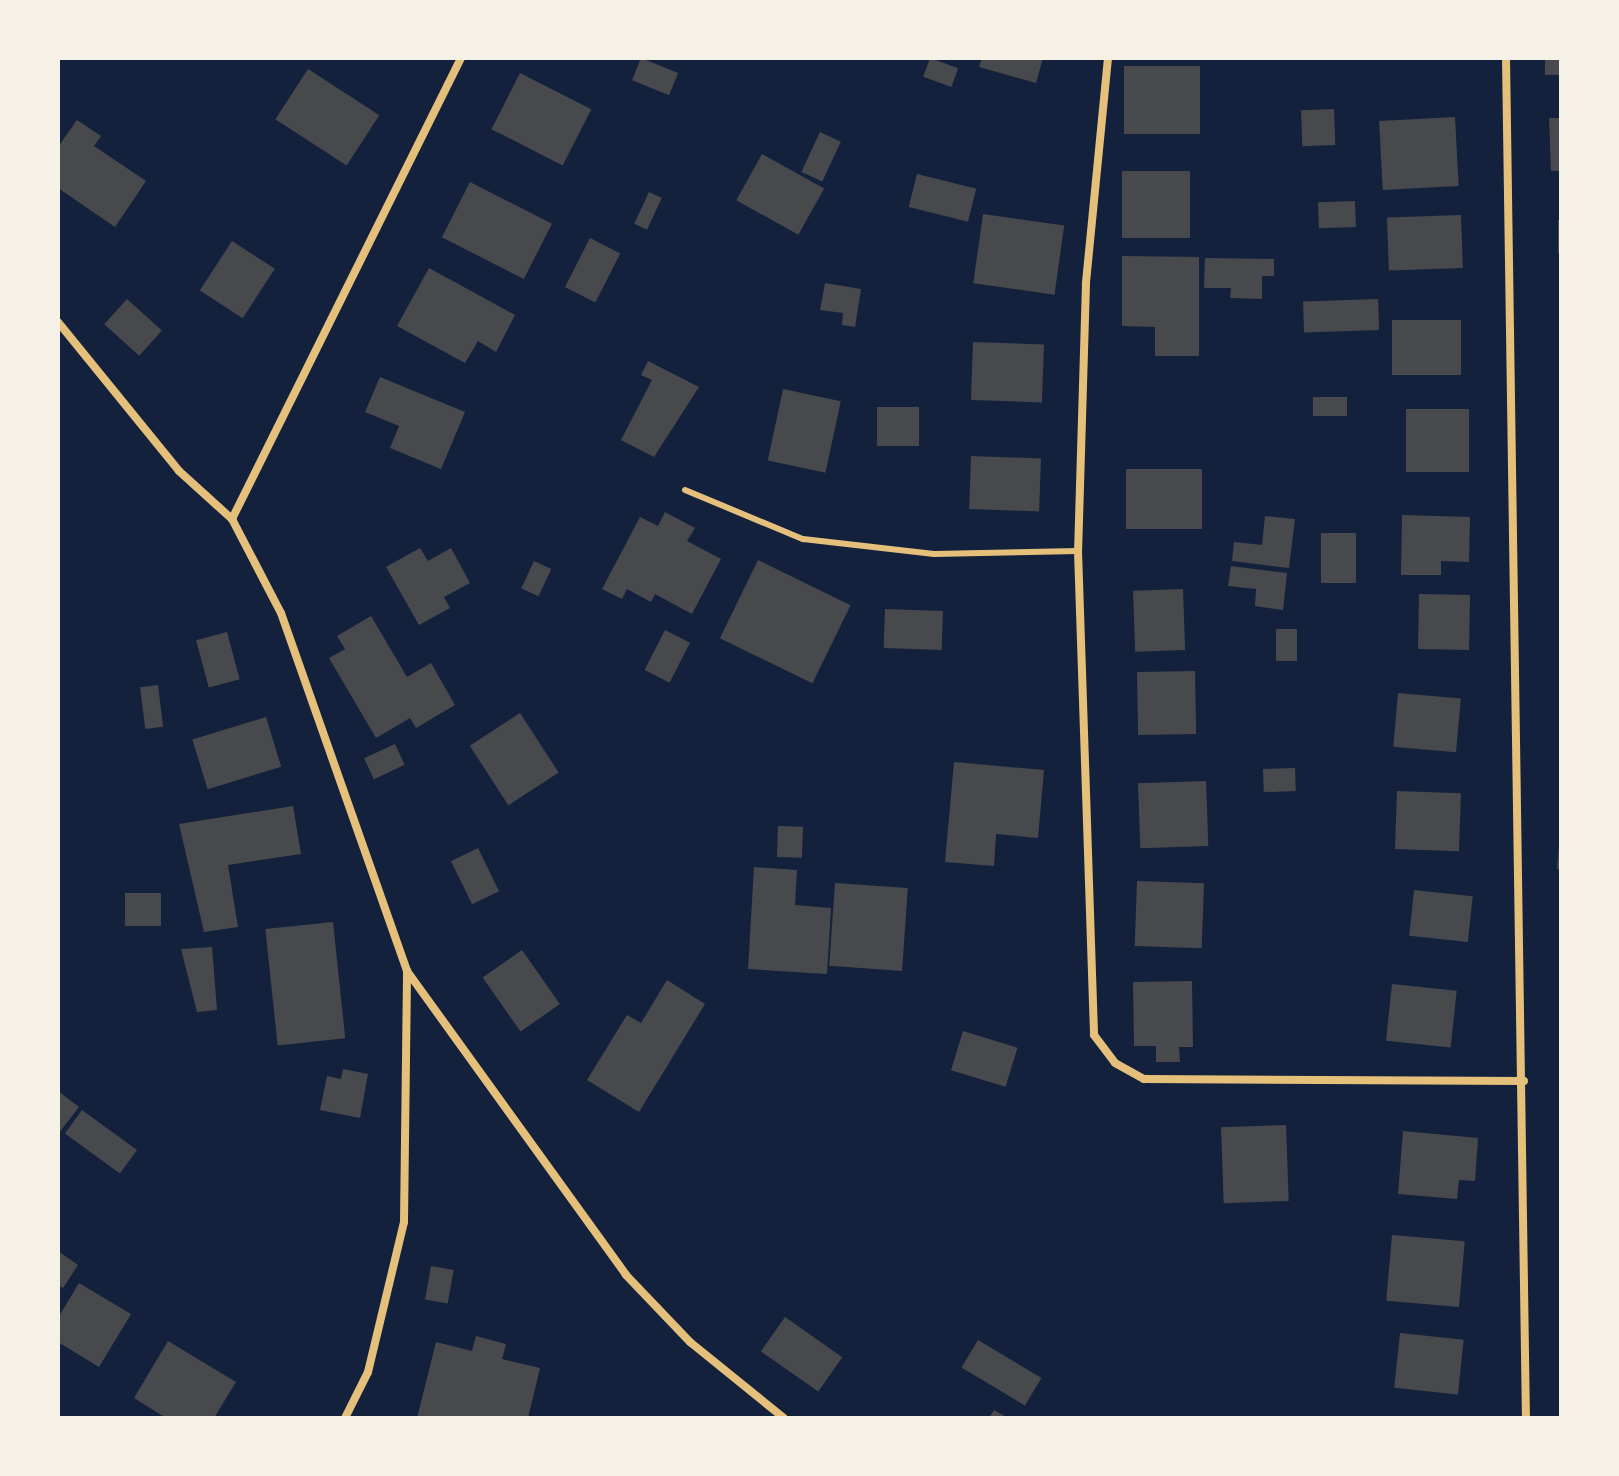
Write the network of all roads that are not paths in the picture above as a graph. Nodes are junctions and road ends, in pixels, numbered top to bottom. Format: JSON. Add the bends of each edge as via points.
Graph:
{"nodes":[{"id":1,"x":461,"y":58,"type":"edge"},
{"id":2,"x":1108,"y":58,"type":"edge"},
{"id":3,"x":1506,"y":58,"type":"edge"},
{"id":4,"x":58,"y":322,"type":"edge"},
{"id":5,"x":685,"y":490,"type":"dead end"},
{"id":6,"x":232,"y":519,"type":"junction"},
{"id":7,"x":1078,"y":551,"type":"junction"},
{"id":8,"x":407,"y":971,"type":"junction"},
{"id":9,"x":1524,"y":1081,"type":"junction"},
{"id":10,"x":345,"y":1418,"type":"edge"},
{"id":11,"x":784,"y":1418,"type":"edge"},
{"id":12,"x":1526,"y":1418,"type":"edge"}],
"edges":[{"from":1,"to":6,"type":"street"},
{"from":2,"to":7,"type":"street","via":[[1086,284]]},
{"from":3,"to":9,"type":"street"},
{"from":4,"to":6,"type":"street","via":[[179,471]]},
{"from":5,"to":7,"type":"lane","via":[[803,539],[934,554]]},
{"from":6,"to":8,"type":"street","via":[[281,613]]},
{"from":7,"to":9,"type":"street","via":[[1094,1035],[1115,1063],[1144,1079]]},
{"from":8,"to":10,"type":"street","via":[[404,1222],[368,1372]]},
{"from":8,"to":11,"type":"street","via":[[626,1275],[690,1342]]},
{"from":9,"to":12,"type":"street"}]}
